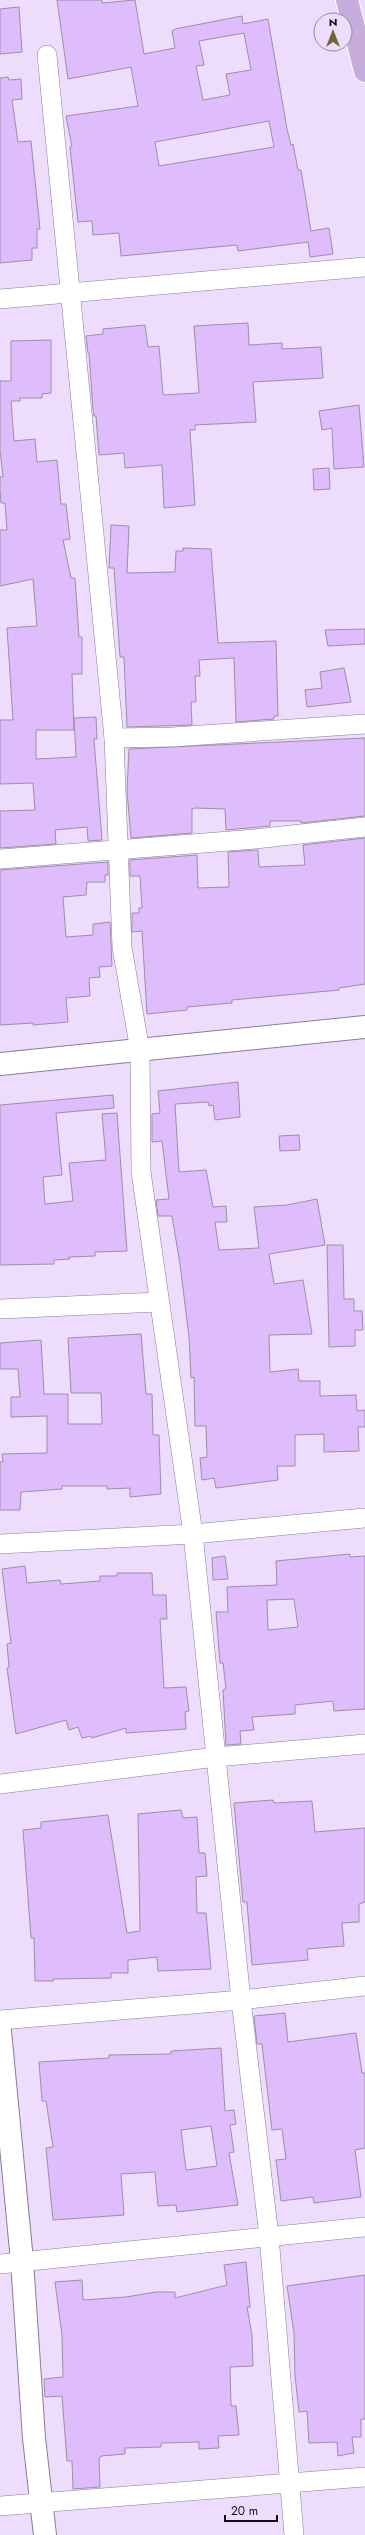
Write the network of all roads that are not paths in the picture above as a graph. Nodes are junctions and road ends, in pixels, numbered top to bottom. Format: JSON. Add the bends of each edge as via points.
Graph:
{"nodes":[{"id":1,"x":347,"y":0,"type":"edge"},
{"id":2,"x":47,"y":55,"type":"dead end"},
{"id":3,"x":365,"y":71,"type":"edge"},
{"id":4,"x":365,"y":267,"type":"edge"},
{"id":5,"x":72,"y":294,"type":"junction"},
{"id":6,"x":0,"y":299,"type":"edge"},
{"id":7,"x":365,"y":724,"type":"edge"},
{"id":8,"x":114,"y":738,"type":"junction"},
{"id":9,"x":365,"y":827,"type":"edge"},
{"id":10,"x":118,"y":848,"type":"junction"},
{"id":11,"x":0,"y":859,"type":"edge"},
{"id":12,"x":365,"y":1026,"type":"edge"},
{"id":13,"x":140,"y":1051,"type":"junction"},
{"id":14,"x":0,"y":1064,"type":"edge"},
{"id":15,"x":159,"y":1302,"type":"junction"},
{"id":16,"x":0,"y":1309,"type":"edge"},
{"id":17,"x":365,"y":1518,"type":"edge"},
{"id":18,"x":194,"y":1534,"type":"junction"},
{"id":19,"x":0,"y":1544,"type":"edge"},
{"id":20,"x":365,"y":1744,"type":"edge"},
{"id":21,"x":216,"y":1757,"type":"junction"},
{"id":22,"x":0,"y":1784,"type":"edge"},
{"id":23,"x":365,"y":1986,"type":"edge"},
{"id":24,"x":241,"y":2000,"type":"junction"},
{"id":25,"x":0,"y":2020,"type":"edge"},
{"id":26,"x":0,"y":2031,"type":"edge"},
{"id":27,"x":365,"y":2227,"type":"edge"},
{"id":28,"x":269,"y":2236,"type":"junction"},
{"id":29,"x":22,"y":2261,"type":"junction"},
{"id":30,"x":0,"y":2264,"type":"edge"},
{"id":31,"x":365,"y":2477,"type":"edge"},
{"id":32,"x":289,"y":2484,"type":"junction"},
{"id":33,"x":40,"y":2503,"type":"junction"},
{"id":34,"x":0,"y":2506,"type":"edge"},
{"id":35,"x":45,"y":2535,"type":"edge"},
{"id":36,"x":294,"y":2535,"type":"edge"}],
"edges":[{"from":1,"to":3,"type":"highway"},
{"from":2,"to":5,"type":"street"},
{"from":4,"to":5,"type":"street"},
{"from":5,"to":6,"type":"street"},
{"from":5,"to":8,"type":"street"},
{"from":7,"to":8,"type":"street","via":[[173,737]]},
{"from":8,"to":10,"type":"street"},
{"from":9,"to":10,"type":"street","via":[[255,839]]},
{"from":10,"to":11,"type":"street"},
{"from":10,"to":13,"type":"street","via":[[122,947]]},
{"from":12,"to":13,"type":"main road"},
{"from":13,"to":14,"type":"main road"},
{"from":13,"to":15,"type":"street","via":[[141,1172]]},
{"from":15,"to":16,"type":"street"},
{"from":15,"to":18,"type":"street"},
{"from":17,"to":18,"type":"street"},
{"from":18,"to":19,"type":"street"},
{"from":18,"to":21,"type":"street"},
{"from":20,"to":21,"type":"street"},
{"from":21,"to":22,"type":"street"},
{"from":21,"to":24,"type":"street"},
{"from":23,"to":24,"type":"street"},
{"from":24,"to":25,"type":"street"},
{"from":24,"to":28,"type":"street"},
{"from":26,"to":29,"type":"main road"},
{"from":27,"to":28,"type":"street"},
{"from":28,"to":29,"type":"street"},
{"from":28,"to":32,"type":"street"},
{"from":29,"to":30,"type":"street"},
{"from":29,"to":33,"type":"main road"},
{"from":31,"to":32,"type":"street"},
{"from":32,"to":33,"type":"street"},
{"from":32,"to":36,"type":"street"},
{"from":33,"to":34,"type":"street"},
{"from":33,"to":35,"type":"main road"}]}
